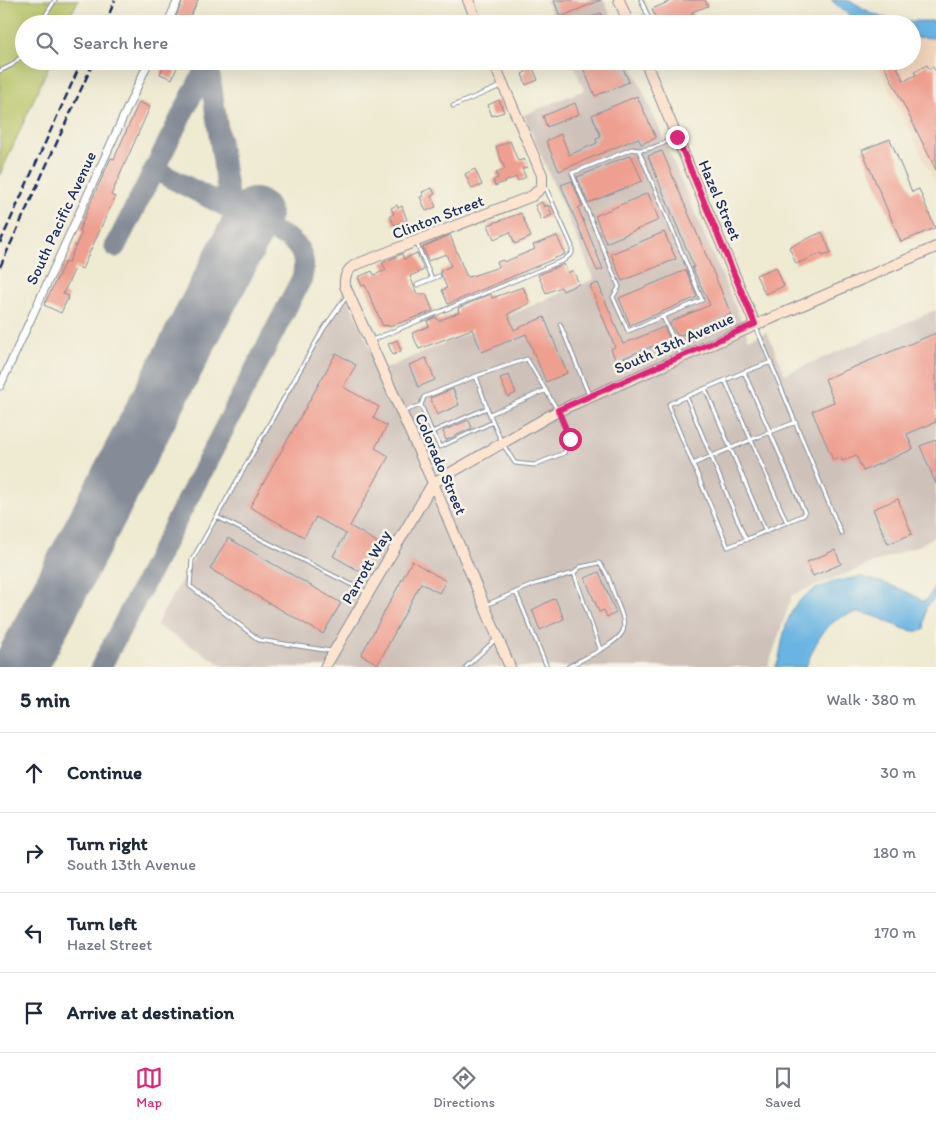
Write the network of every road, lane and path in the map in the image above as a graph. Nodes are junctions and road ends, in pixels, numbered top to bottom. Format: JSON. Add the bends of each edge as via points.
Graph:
{"nodes":[{"id":1,"x":178,"y":0,"type":"edge"},
{"id":2,"x":468,"y":0,"type":"edge"},
{"id":3,"x":619,"y":0,"type":"edge"},
{"id":4,"x":641,"y":0,"type":"edge"},
{"id":5,"x":56,"y":1,"type":"edge"},
{"id":6,"x":46,"y":15,"type":"edge"},
{"id":7,"x":170,"y":15,"type":"edge"},
{"id":8,"x":474,"y":15,"type":"edge"},
{"id":9,"x":626,"y":15,"type":"edge"},
{"id":10,"x":648,"y":15,"type":"edge"},
{"id":11,"x":15,"y":62,"type":"edge"},
{"id":12,"x":145,"y":70,"type":"edge"},
{"id":13,"x":497,"y":70,"type":"edge"},
{"id":14,"x":649,"y":70,"type":"edge"},
{"id":15,"x":0,"y":71,"type":"edge"},
{"id":16,"x":503,"y":85,"type":"junction"},
{"id":17,"x":453,"y":106,"type":"dead end"},
{"id":18,"x":677,"y":137,"type":"junction"},
{"id":19,"x":639,"y":150,"type":"junction"},
{"id":20,"x":543,"y":184,"type":"junction"},
{"id":21,"x":416,"y":241,"type":"junction"},
{"id":22,"x":936,"y":247,"type":"edge"},
{"id":23,"x":346,"y":274,"type":"joint"},
{"id":24,"x":439,"y":276,"type":"dead end"},
{"id":25,"x":432,"y":279,"type":"junction"},
{"id":26,"x":417,"y":285,"type":"dead end"},
{"id":27,"x":348,"y":293,"type":"junction"},
{"id":28,"x":663,"y":317,"type":"junction"},
{"id":29,"x":560,"y":324,"type":"dead end"},
{"id":30,"x":755,"y":324,"type":"junction"},
{"id":31,"x":370,"y":341,"type":"junction"},
{"id":32,"x":682,"y":356,"type":"junction"},
{"id":33,"x":771,"y":362,"type":"junction"},
{"id":34,"x":744,"y":372,"type":"junction"},
{"id":35,"x":476,"y":376,"type":"junction"},
{"id":36,"x":725,"y":380,"type":"junction"},
{"id":37,"x":0,"y":386,"type":"edge"},
{"id":38,"x":706,"y":388,"type":"junction"},
{"id":39,"x":546,"y":390,"type":"junction"},
{"id":40,"x":590,"y":396,"type":"junction"},
{"id":41,"x":686,"y":396,"type":"junction"},
{"id":42,"x":421,"y":405,"type":"junction"},
{"id":43,"x":487,"y":408,"type":"junction"},
{"id":44,"x":558,"y":410,"type":"junction"},
{"id":45,"x":401,"y":412,"type":"junction"},
{"id":46,"x":490,"y":414,"type":"junction"},
{"id":47,"x":493,"y":422,"type":"junction"},
{"id":48,"x":796,"y":422,"type":"junction"},
{"id":49,"x":432,"y":432,"type":"junction"},
{"id":50,"x":770,"y":432,"type":"junction"},
{"id":51,"x":751,"y":440,"type":"junction"},
{"id":52,"x":502,"y":443,"type":"junction"},
{"id":53,"x":731,"y":448,"type":"junction"},
{"id":54,"x":711,"y":457,"type":"junction"},
{"id":55,"x":693,"y":464,"type":"junction"},
{"id":56,"x":433,"y":482,"type":"junction"},
{"id":57,"x":217,"y":517,"type":"junction"},
{"id":58,"x":787,"y":523,"type":"junction"},
{"id":59,"x":766,"y":532,"type":"junction"},
{"id":60,"x":841,"y":533,"type":"dead end"},
{"id":61,"x":746,"y":540,"type":"junction"},
{"id":62,"x":574,"y":573,"type":"junction"},
{"id":63,"x":516,"y":592,"type":"junction"},
{"id":64,"x":368,"y":593,"type":"junction"},
{"id":65,"x":484,"y":606,"type":"junction"},
{"id":66,"x":498,"y":638,"type":"junction"},
{"id":67,"x":600,"y":649,"type":"junction"},
{"id":68,"x":334,"y":651,"type":"junction"},
{"id":69,"x":325,"y":667,"type":"edge"},
{"id":70,"x":466,"y":667,"type":"edge"},
{"id":71,"x":510,"y":667,"type":"edge"},
{"id":72,"x":547,"y":667,"type":"edge"},
{"id":73,"x":568,"y":667,"type":"edge"}],
"edges":[{"from":1,"to":7,"type":"street"},
{"from":2,"to":8,"type":"street"},
{"from":3,"to":9,"type":"street"},
{"from":4,"to":10,"type":"lane"},
{"from":5,"to":6,"type":"lane"},
{"from":11,"to":15,"type":"lane"},
{"from":12,"to":37,"type":"street","name":"South Pacific Avenue"},
{"from":13,"to":16,"type":"street"},
{"from":14,"to":18,"type":"street","name":"Hazel Street"},
{"from":16,"to":17,"type":"lane"},
{"from":16,"to":20,"type":"street"},
{"from":18,"to":19,"type":"lane"},
{"from":18,"to":30,"type":"street","name":"Hazel Street"},
{"from":19,"to":28,"type":"lane","via":[[702,300]]},
{"from":19,"to":28,"type":"lane","via":[[632,149],[572,173],[620,287],[613,297],[628,331]]},
{"from":20,"to":21,"type":"street","name":"Clinton Street","via":[[532,196]]},
{"from":20,"to":31,"type":"lane","via":[[572,246],[572,253],[564,260]]},
{"from":21,"to":23,"type":"street","name":"Clinton Street","via":[[355,265]]},
{"from":21,"to":25,"type":"lane"},
{"from":22,"to":30,"type":"street","name":"South 13th Avenue"},
{"from":23,"to":27,"type":"street","name":"Colorado Street"},
{"from":24,"to":25,"type":"lane"},
{"from":25,"to":26,"type":"lane"},
{"from":27,"to":31,"type":"street","name":"Colorado Street"},
{"from":27,"to":57,"type":"lane","via":[[324,328]]},
{"from":28,"to":32,"type":"lane"},
{"from":29,"to":40,"type":"lane"},
{"from":30,"to":32,"type":"street","name":"South 13th Avenue"},
{"from":30,"to":33,"type":"lane"},
{"from":31,"to":45,"type":"street","name":"Colorado Street"},
{"from":32,"to":40,"type":"street","name":"South 13th Avenue"},
{"from":33,"to":34,"type":"lane"},
{"from":33,"to":48,"type":"lane"},
{"from":34,"to":36,"type":"lane"},
{"from":34,"to":50,"type":"lane"},
{"from":35,"to":39,"type":"lane","via":[[527,358]]},
{"from":35,"to":42,"type":"lane","via":[[424,397]]},
{"from":35,"to":43,"type":"lane"},
{"from":36,"to":38,"type":"lane"},
{"from":36,"to":51,"type":"lane"},
{"from":38,"to":41,"type":"lane"},
{"from":38,"to":53,"type":"lane"},
{"from":39,"to":44,"type":"lane"},
{"from":39,"to":46,"type":"lane"},
{"from":40,"to":44,"type":"street","name":"South 13th Avenue"},
{"from":41,"to":54,"type":"lane"},
{"from":41,"to":55,"type":"lane","via":[[669,404]]},
{"from":42,"to":45,"type":"lane"},
{"from":42,"to":49,"type":"lane"},
{"from":43,"to":46,"type":"lane"},
{"from":43,"to":49,"type":"lane"},
{"from":44,"to":52,"type":"street","name":"South 13th Avenue"},
{"from":44,"to":52,"type":"lane","via":[[570,439],[564,453],[529,465],[516,463]]},
{"from":45,"to":56,"type":"street","name":"Colorado Street"},
{"from":46,"to":47,"type":"lane"},
{"from":47,"to":49,"type":"lane","via":[[440,447]]},
{"from":47,"to":52,"type":"lane"},
{"from":48,"to":50,"type":"lane"},
{"from":48,"to":60,"type":"lane"},
{"from":50,"to":51,"type":"lane"},
{"from":50,"to":58,"type":"lane","via":[[805,512]]},
{"from":51,"to":53,"type":"lane"},
{"from":51,"to":58,"type":"lane"},
{"from":52,"to":56,"type":"street","name":"South 13th Avenue"},
{"from":53,"to":54,"type":"lane"},
{"from":53,"to":59,"type":"lane"},
{"from":54,"to":55,"type":"lane"},
{"from":54,"to":61,"type":"lane"},
{"from":55,"to":61,"type":"lane","via":[[728,547]]},
{"from":56,"to":64,"type":"street","name":"Parrott Way"},
{"from":56,"to":65,"type":"street","name":"Colorado Street"},
{"from":57,"to":64,"type":"lane"},
{"from":57,"to":68,"type":"lane","via":[[192,560],[190,586],[259,640]]},
{"from":58,"to":59,"type":"lane"},
{"from":59,"to":61,"type":"lane"},
{"from":62,"to":63,"type":"lane"},
{"from":62,"to":67,"type":"lane"},
{"from":62,"to":67,"type":"lane","via":[[580,567],[599,563],[605,569],[622,616],[623,631],[616,640]]},
{"from":63,"to":65,"type":"lane"},
{"from":63,"to":72,"type":"lane"},
{"from":64,"to":68,"type":"street","name":"Parrott Way"},
{"from":65,"to":66,"type":"street","name":"Colorado Street"},
{"from":66,"to":70,"type":"lane"},
{"from":66,"to":71,"type":"street","name":"Colorado Street"},
{"from":67,"to":73,"type":"lane"},
{"from":68,"to":69,"type":"street","name":"Parrott Way"}]}
